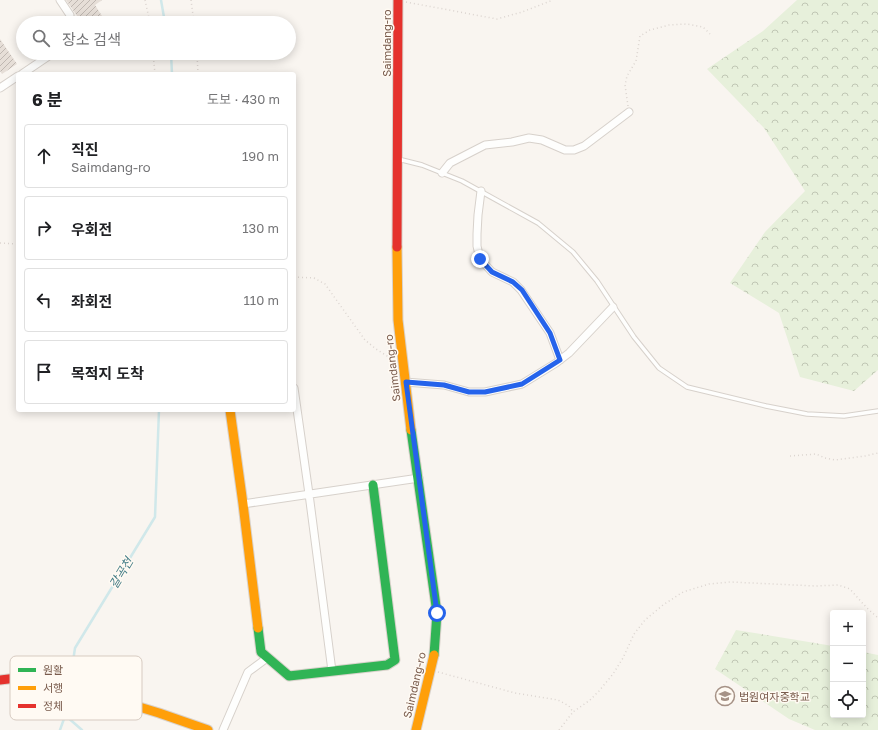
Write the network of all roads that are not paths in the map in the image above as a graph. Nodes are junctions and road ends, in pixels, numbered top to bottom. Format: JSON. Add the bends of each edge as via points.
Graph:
{"nodes":[{"id":1,"x":60,"y":0,"type":"edge"},
{"id":2,"x":398,"y":0,"type":"edge"},
{"id":3,"x":70,"y":16,"type":"edge"},
{"id":4,"x":43,"y":60,"type":"edge"},
{"id":5,"x":25,"y":72,"type":"edge"},
{"id":6,"x":16,"y":77,"type":"edge"},
{"id":7,"x":0,"y":88,"type":"edge"},
{"id":8,"x":629,"y":112,"type":"road end"},
{"id":9,"x":397,"y":159,"type":"junction"},
{"id":10,"x":442,"y":173,"type":"junction"},
{"id":11,"x":481,"y":191,"type":"junction"},
{"id":12,"x":614,"y":307,"type":"junction"},
{"id":13,"x":560,"y":360,"type":"junction"},
{"id":14,"x":406,"y":382,"type":"junction"},
{"id":15,"x":296,"y":402,"type":"edge"},
{"id":16,"x":878,"y":410,"type":"edge"},
{"id":17,"x":230,"y":412,"type":"edge"},
{"id":18,"x":419,"y":478,"type":"junction"},
{"id":19,"x":373,"y":485,"type":"junction"},
{"id":20,"x":309,"y":494,"type":"junction"},
{"id":21,"x":243,"y":504,"type":"junction"},
{"id":22,"x":267,"y":658,"type":"junction"},
{"id":23,"x":332,"y":671,"type":"junction"},
{"id":24,"x":10,"y":679,"type":"edge"},
{"id":25,"x":0,"y":680,"type":"edge"},
{"id":26,"x":142,"y":708,"type":"edge"},
{"id":27,"x":208,"y":730,"type":"edge"},
{"id":28,"x":223,"y":730,"type":"edge"},
{"id":29,"x":416,"y":730,"type":"edge"}],
"edges":[{"from":1,"to":3,"type":"street"},
{"from":2,"to":9,"type":"main road","name":"Saimdang-ro"},
{"from":4,"to":5,"type":"street"},
{"from":6,"to":7,"type":"street"},
{"from":8,"to":10,"type":"street","via":[[584,146],[574,150],[565,150],[542,140],[529,138],[485,145],[450,163]]},
{"from":9,"to":10,"type":"lane"},
{"from":9,"to":14,"type":"main road","name":"Saimdang-ro","via":[[398,320]]},
{"from":10,"to":11,"type":"lane"},
{"from":11,"to":12,"type":"lane","via":[[538,223],[573,252]]},
{"from":11,"to":13,"type":"street","via":[[477,234],[480,259],[492,272],[513,282],[522,290],[550,333]]},
{"from":12,"to":13,"type":"street"},
{"from":12,"to":16,"type":"lane","via":[[659,368],[687,387],[806,414],[844,416]]},
{"from":13,"to":14,"type":"street","via":[[522,384],[485,392],[469,392],[444,385]]},
{"from":14,"to":18,"type":"main road","name":"Saimdang-ro"},
{"from":15,"to":20,"type":"street"},
{"from":17,"to":21,"type":"main road"},
{"from":18,"to":19,"type":"street"},
{"from":18,"to":29,"type":"main road","name":"Saimdang-ro","via":[[437,613],[434,653]]},
{"from":19,"to":20,"type":"street"},
{"from":19,"to":23,"type":"main road","via":[[395,660],[387,665]]},
{"from":20,"to":21,"type":"street"},
{"from":20,"to":23,"type":"street"},
{"from":21,"to":22,"type":"main road","via":[[261,652]]},
{"from":22,"to":23,"type":"main road","via":[[289,676]]},
{"from":22,"to":28,"type":"street","via":[[248,672]]},
{"from":24,"to":25,"type":"main road"},
{"from":26,"to":27,"type":"main road"}]}
